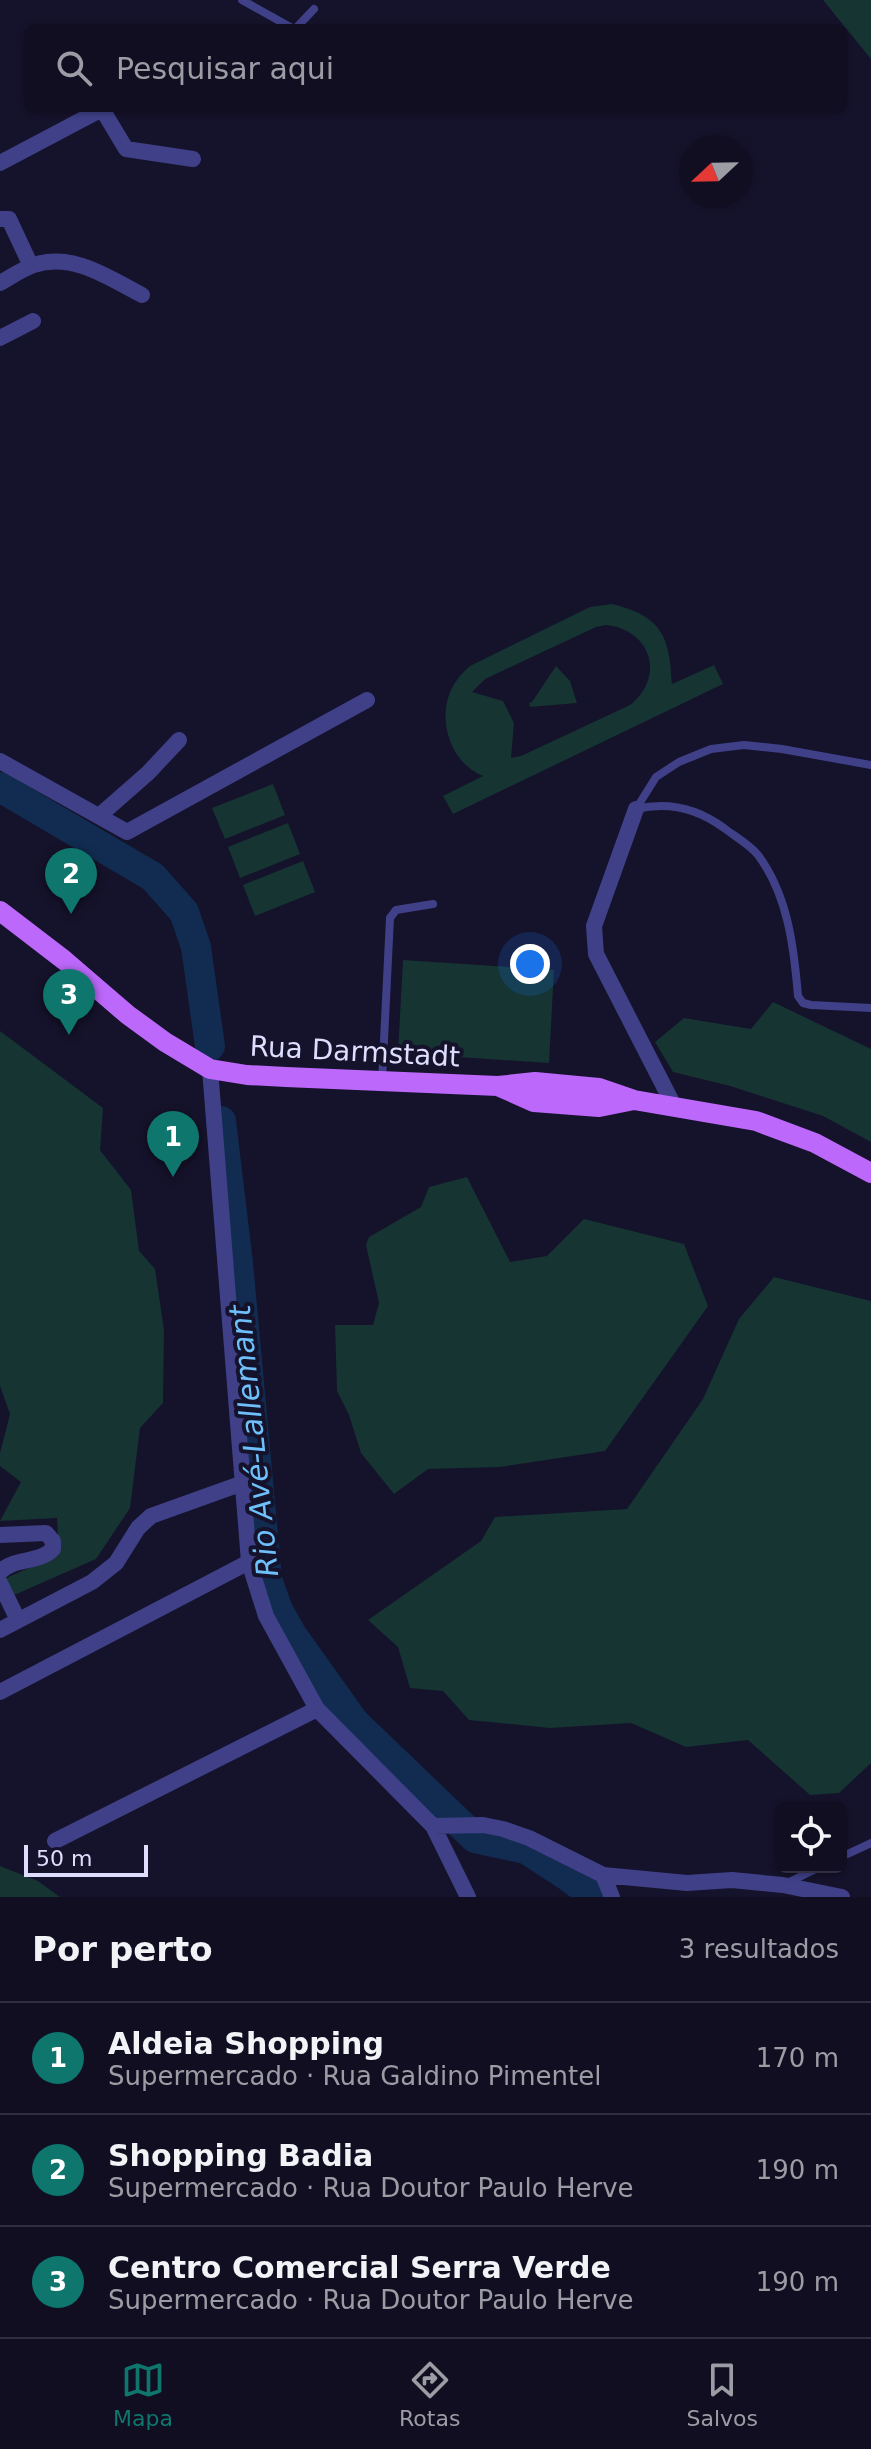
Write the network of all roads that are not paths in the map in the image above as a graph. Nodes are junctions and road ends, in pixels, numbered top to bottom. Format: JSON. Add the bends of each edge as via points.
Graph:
{"nodes":[{"id":1,"x":242,"y":0,"type":"edge"},
{"id":2,"x":314,"y":9,"type":"dead end"},
{"id":3,"x":287,"y":24,"type":"edge"},
{"id":4,"x":298,"y":24,"type":"edge"},
{"id":5,"x":97,"y":112,"type":"edge"},
{"id":6,"x":105,"y":112,"type":"edge"},
{"id":7,"x":193,"y":159,"type":"dead end"},
{"id":8,"x":0,"y":163,"type":"edge"},
{"id":9,"x":0,"y":219,"type":"edge"},
{"id":10,"x":31,"y":266,"type":"junction"},
{"id":11,"x":0,"y":283,"type":"edge"},
{"id":12,"x":142,"y":295,"type":"dead end"},
{"id":13,"x":33,"y":321,"type":"dead end"},
{"id":14,"x":0,"y":338,"type":"edge"},
{"id":15,"x":367,"y":700,"type":"dead end"},
{"id":16,"x":179,"y":740,"type":"dead end"},
{"id":17,"x":0,"y":761,"type":"edge"},
{"id":18,"x":871,"y":765,"type":"edge"},
{"id":19,"x":636,"y":809,"type":"junction"},
{"id":20,"x":99,"y":816,"type":"junction"},
{"id":21,"x":433,"y":904,"type":"dead end"},
{"id":22,"x":0,"y":911,"type":"edge"},
{"id":23,"x":871,"y":1008,"type":"edge"},
{"id":24,"x":210,"y":1069,"type":"junction"},
{"id":25,"x":381,"y":1081,"type":"junction"},
{"id":26,"x":674,"y":1106,"type":"junction"},
{"id":27,"x":871,"y":1173,"type":"edge"},
{"id":28,"x":243,"y":1483,"type":"junction"},
{"id":29,"x":0,"y":1535,"type":"edge"},
{"id":30,"x":249,"y":1562,"type":"junction"},
{"id":31,"x":0,"y":1572,"type":"edge"},
{"id":32,"x":0,"y":1583,"type":"edge"},
{"id":33,"x":18,"y":1620,"type":"junction"},
{"id":34,"x":0,"y":1630,"type":"edge"},
{"id":35,"x":0,"y":1692,"type":"edge"},
{"id":36,"x":317,"y":1709,"type":"junction"},
{"id":37,"x":434,"y":1826,"type":"junction"},
{"id":38,"x":55,"y":1841,"type":"dead end"},
{"id":39,"x":871,"y":1843,"type":"edge"},
{"id":40,"x":847,"y":1854,"type":"edge"},
{"id":41,"x":808,"y":1873,"type":"edge"},
{"id":42,"x":603,"y":1875,"type":"junction"},
{"id":43,"x":783,"y":1885,"type":"junction"},
{"id":44,"x":468,"y":1897,"type":"edge"},
{"id":45,"x":612,"y":1897,"type":"edge"},
{"id":46,"x":842,"y":1897,"type":"edge"}],
"edges":[{"from":1,"to":3,"type":"lane"},
{"from":2,"to":4,"type":"lane"},
{"from":5,"to":8,"type":"street"},
{"from":6,"to":7,"type":"street","via":[[126,149]]},
{"from":9,"to":10,"type":"street","via":[[9,219]]},
{"from":10,"to":11,"type":"street"},
{"from":10,"to":12,"type":"street","via":[[72,262]]},
{"from":13,"to":14,"type":"street"},
{"from":15,"to":20,"type":"street","via":[[134,830],[127,832]]},
{"from":16,"to":20,"type":"street"},
{"from":17,"to":20,"type":"street"},
{"from":18,"to":19,"type":"lane","via":[[744,745],[711,749],[656,777]]},
{"from":19,"to":23,"type":"lane","via":[[683,806],[711,818],[756,852],[775,883],[790,929],[803,1003]]},
{"from":19,"to":26,"type":"street","via":[[594,926],[596,954]]},
{"from":21,"to":25,"type":"lane","via":[[396,910],[390,918]]},
{"from":22,"to":24,"type":"main road","via":[[128,1015]]},
{"from":24,"to":25,"type":"main road","name":"Rua Darmstadt"},
{"from":24,"to":28,"type":"street"},
{"from":25,"to":26,"type":"main road","name":"Rua Darmstadt","via":[[498,1086],[534,1102],[599,1107],[634,1100]]},
{"from":26,"to":27,"type":"main road","name":"Rua Darmstadt","via":[[756,1121],[815,1143]]},
{"from":28,"to":30,"type":"street"},
{"from":28,"to":33,"type":"street","via":[[151,1516],[116,1563],[92,1582]]},
{"from":29,"to":31,"type":"street","via":[[46,1533],[53,1549]]},
{"from":30,"to":35,"type":"street"},
{"from":30,"to":36,"type":"street","via":[[266,1616]]},
{"from":32,"to":33,"type":"street"},
{"from":33,"to":34,"type":"street"},
{"from":36,"to":37,"type":"street"},
{"from":36,"to":38,"type":"street"},
{"from":37,"to":42,"type":"street","via":[[483,1825],[529,1838]]},
{"from":37,"to":44,"type":"street"},
{"from":39,"to":40,"type":"lane"},
{"from":41,"to":43,"type":"lane"},
{"from":42,"to":43,"type":"street"},
{"from":42,"to":45,"type":"street"},
{"from":43,"to":46,"type":"street"}]}
